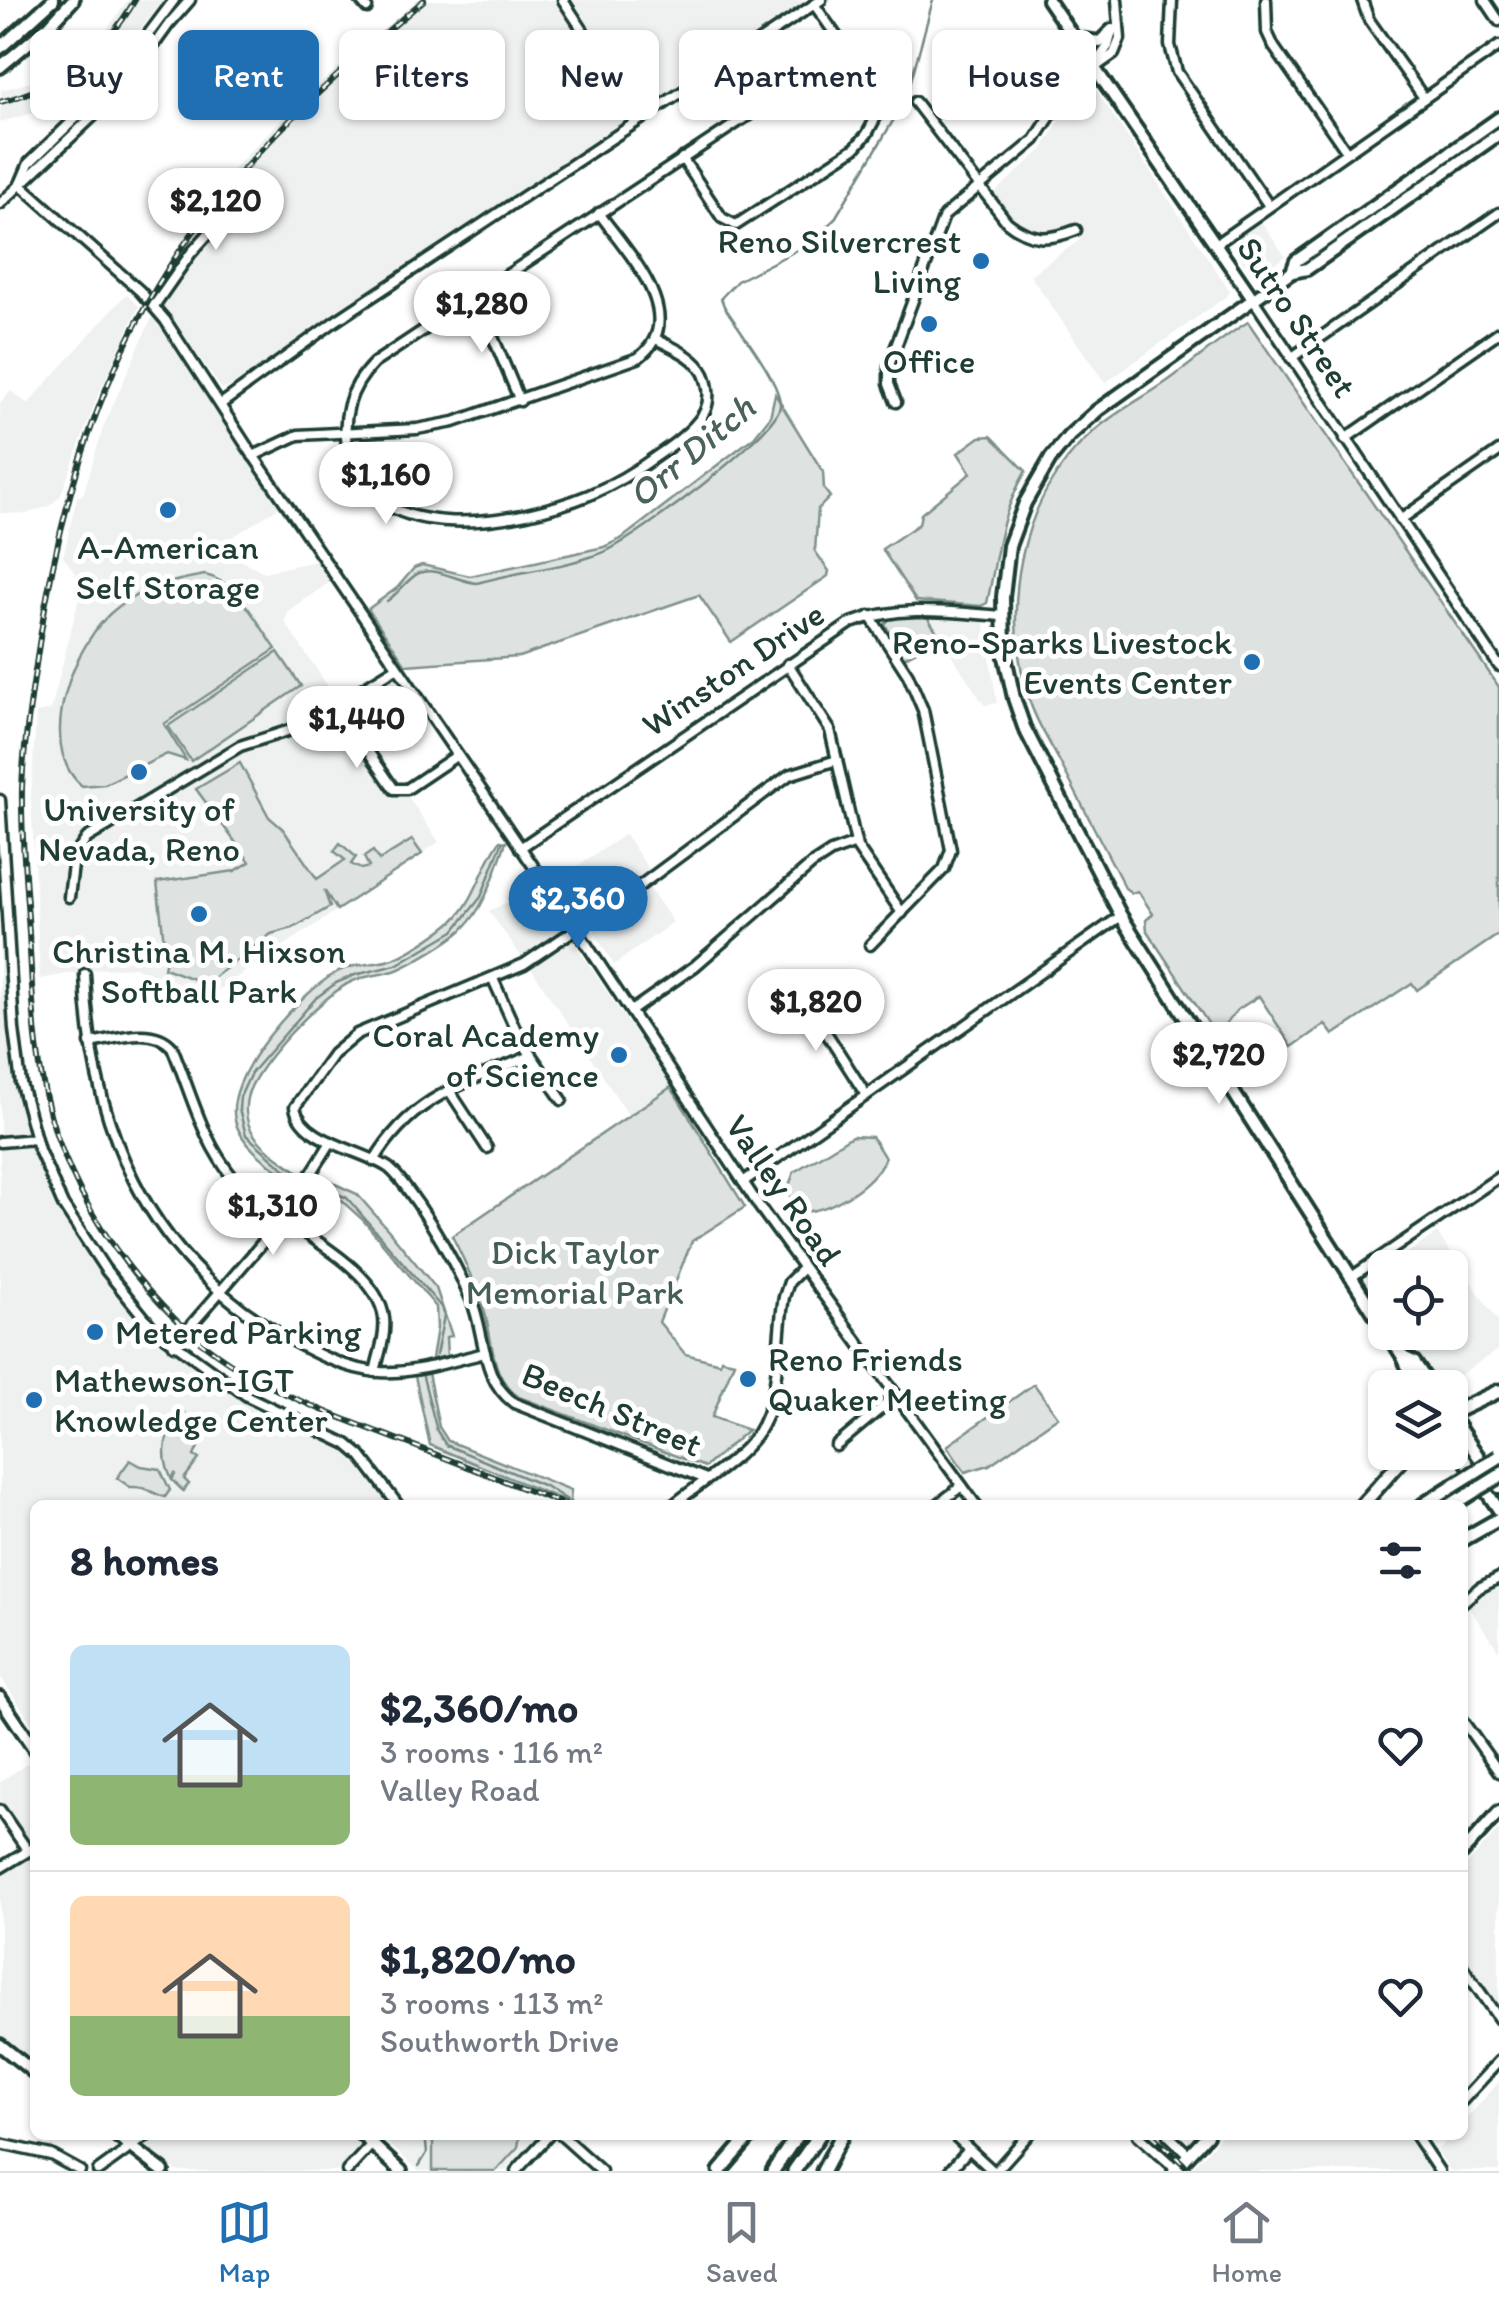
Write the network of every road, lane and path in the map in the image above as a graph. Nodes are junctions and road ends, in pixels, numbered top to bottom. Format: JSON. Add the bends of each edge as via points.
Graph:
{"nodes":[{"id":1,"x":53,"y":0,"type":"edge"},
{"id":2,"x":73,"y":0,"type":"edge"},
{"id":3,"x":174,"y":0,"type":"edge"},
{"id":4,"x":190,"y":0,"type":"edge"},
{"id":5,"x":360,"y":0,"type":"edge"},
{"id":6,"x":563,"y":0,"type":"edge"},
{"id":7,"x":1048,"y":0,"type":"edge"},
{"id":8,"x":1117,"y":0,"type":"edge"},
{"id":9,"x":1172,"y":0,"type":"edge"},
{"id":10,"x":1266,"y":0,"type":"edge"},
{"id":11,"x":1362,"y":0,"type":"edge"},
{"id":12,"x":1484,"y":0,"type":"edge"},
{"id":13,"x":818,"y":2,"type":"edge"},
{"id":14,"x":366,"y":8,"type":"dead end"},
{"id":15,"x":1117,"y":15,"type":"junction"},
{"id":16,"x":1499,"y":20,"type":"edge"},
{"id":17,"x":583,"y":30,"type":"edge"},
{"id":18,"x":835,"y":30,"type":"edge"},
{"id":19,"x":1070,"y":30,"type":"edge"},
{"id":20,"x":1112,"y":30,"type":"junction"},
{"id":21,"x":1096,"y":42,"type":"edge"},
{"id":22,"x":1499,"y":46,"type":"edge"},
{"id":23,"x":0,"y":48,"type":"edge"},
{"id":24,"x":1096,"y":63,"type":"edge"},
{"id":25,"x":1096,"y":65,"type":"edge"},
{"id":26,"x":0,"y":68,"type":"edge"},
{"id":27,"x":1096,"y":69,"type":"edge"},
{"id":28,"x":1424,"y":98,"type":"junction"},
{"id":29,"x":915,"y":102,"type":"dead end"},
{"id":30,"x":659,"y":107,"type":"edge"},
{"id":31,"x":1499,"y":118,"type":"edge"},
{"id":32,"x":639,"y":120,"type":"edge"},
{"id":33,"x":740,"y":120,"type":"edge"},
{"id":34,"x":873,"y":120,"type":"edge"},
{"id":35,"x":1047,"y":120,"type":"edge"},
{"id":36,"x":1499,"y":134,"type":"edge"},
{"id":37,"x":1347,"y":152,"type":"junction"},
{"id":38,"x":682,"y":158,"type":"junction"},
{"id":39,"x":250,"y":180,"type":"dead end"},
{"id":40,"x":20,"y":184,"type":"junction"},
{"id":41,"x":980,"y":188,"type":"junction"},
{"id":42,"x":0,"y":204,"type":"edge"},
{"id":43,"x":1270,"y":206,"type":"junction"},
{"id":44,"x":599,"y":213,"type":"junction"},
{"id":45,"x":1499,"y":213,"type":"edge"},
{"id":46,"x":1076,"y":230,"type":"dead end"},
{"id":47,"x":1216,"y":244,"type":"junction"},
{"id":48,"x":1292,"y":272,"type":"junction"},
{"id":49,"x":469,"y":299,"type":"junction"},
{"id":50,"x":1253,"y":299,"type":"junction"},
{"id":51,"x":154,"y":306,"type":"junction"},
{"id":52,"x":1499,"y":332,"type":"edge"},
{"id":53,"x":656,"y":339,"type":"junction"},
{"id":54,"x":1291,"y":358,"type":"junction"},
{"id":55,"x":520,"y":401,"type":"junction"},
{"id":56,"x":896,"y":402,"type":"dead end"},
{"id":57,"x":221,"y":404,"type":"junction"},
{"id":58,"x":346,"y":432,"type":"junction"},
{"id":59,"x":1345,"y":438,"type":"junction"},
{"id":60,"x":1499,"y":450,"type":"edge"},
{"id":61,"x":253,"y":456,"type":"junction"},
{"id":62,"x":1400,"y":520,"type":"junction"},
{"id":63,"x":870,"y":616,"type":"junction"},
{"id":64,"x":1002,"y":616,"type":"junction"},
{"id":65,"x":788,"y":664,"type":"junction"},
{"id":66,"x":1499,"y":666,"type":"edge"},
{"id":67,"x":396,"y":668,"type":"junction"},
{"id":68,"x":337,"y":706,"type":"junction"},
{"id":69,"x":456,"y":756,"type":"junction"},
{"id":70,"x":838,"y":760,"type":"junction"},
{"id":71,"x":0,"y":800,"type":"edge"},
{"id":72,"x":856,"y":843,"type":"junction"},
{"id":73,"x":520,"y":848,"type":"junction"},
{"id":74,"x":69,"y":897,"type":"dead end"},
{"id":75,"x":902,"y":913,"type":"junction"},
{"id":76,"x":1121,"y":916,"type":"junction"},
{"id":77,"x":576,"y":930,"type":"junction"},
{"id":78,"x":870,"y":945,"type":"dead end"},
{"id":79,"x":85,"y":974,"type":"dead end"},
{"id":80,"x":493,"y":978,"type":"junction"},
{"id":81,"x":799,"y":990,"type":"dead end"},
{"id":82,"x":630,"y":1011,"type":"junction"},
{"id":83,"x":90,"y":1042,"type":"junction"},
{"id":84,"x":531,"y":1056,"type":"junction"},
{"id":85,"x":449,"y":1090,"type":"junction"},
{"id":86,"x":866,"y":1095,"type":"junction"},
{"id":87,"x":562,"y":1100,"type":"dead end"},
{"id":88,"x":35,"y":1139,"type":"junction"},
{"id":89,"x":0,"y":1142,"type":"edge"},
{"id":90,"x":331,"y":1142,"type":"junction"},
{"id":91,"x":487,"y":1148,"type":"dead end"},
{"id":92,"x":374,"y":1161,"type":"junction"},
{"id":93,"x":1499,"y":1177,"type":"edge"},
{"id":94,"x":743,"y":1182,"type":"junction"},
{"id":95,"x":283,"y":1219,"type":"junction"},
{"id":96,"x":804,"y":1268,"type":"junction"},
{"id":97,"x":1350,"y":1278,"type":"junction"},
{"id":98,"x":220,"y":1291,"type":"junction"},
{"id":99,"x":1368,"y":1304,"type":"edge"},
{"id":100,"x":174,"y":1345,"type":"junction"},
{"id":101,"x":1400,"y":1350,"type":"edge"},
{"id":102,"x":485,"y":1353,"type":"junction"},
{"id":103,"x":1404,"y":1356,"type":"junction"},
{"id":104,"x":1410,"y":1370,"type":"edge"},
{"id":105,"x":1420,"y":1370,"type":"edge"},
{"id":106,"x":375,"y":1372,"type":"junction"},
{"id":107,"x":1499,"y":1391,"type":"edge"},
{"id":108,"x":897,"y":1395,"type":"junction"},
{"id":109,"x":1468,"y":1406,"type":"edge"},
{"id":110,"x":1468,"y":1441,"type":"edge"},
{"id":111,"x":836,"y":1446,"type":"dead end"},
{"id":112,"x":1499,"y":1457,"type":"edge"},
{"id":113,"x":1468,"y":1464,"type":"edge"},
{"id":114,"x":1393,"y":1470,"type":"edge"},
{"id":115,"x":1499,"y":1476,"type":"edge"},
{"id":116,"x":706,"y":1479,"type":"junction"},
{"id":117,"x":962,"y":1486,"type":"junction"},
{"id":118,"x":1499,"y":1487,"type":"edge"},
{"id":119,"x":394,"y":1500,"type":"edge"},
{"id":120,"x":680,"y":1500,"type":"edge"},
{"id":121,"x":944,"y":1500,"type":"edge"},
{"id":122,"x":972,"y":1500,"type":"edge"},
{"id":123,"x":1366,"y":1500,"type":"edge"},
{"id":124,"x":1431,"y":1500,"type":"edge"},
{"id":125,"x":1461,"y":1500,"type":"edge"},
{"id":126,"x":1499,"y":1510,"type":"edge"},
{"id":127,"x":1499,"y":1520,"type":"edge"},
{"id":128,"x":1468,"y":1537,"type":"edge"},
{"id":129,"x":1499,"y":1578,"type":"edge"},
{"id":130,"x":1468,"y":1598,"type":"edge"},
{"id":131,"x":0,"y":1698,"type":"edge"},
{"id":132,"x":1468,"y":1728,"type":"edge"},
{"id":133,"x":30,"y":1743,"type":"edge"},
{"id":134,"x":1499,"y":1772,"type":"edge"},
{"id":135,"x":0,"y":1810,"type":"edge"},
{"id":136,"x":1499,"y":1812,"type":"edge"},
{"id":137,"x":1468,"y":1846,"type":"edge"},
{"id":138,"x":30,"y":1847,"type":"edge"},
{"id":139,"x":30,"y":1850,"type":"edge"},
{"id":140,"x":0,"y":1868,"type":"edge"},
{"id":141,"x":1468,"y":1975,"type":"edge"},
{"id":142,"x":1499,"y":2020,"type":"edge"},
{"id":143,"x":2,"y":2051,"type":"edge"},
{"id":144,"x":1499,"y":2061,"type":"edge"},
{"id":145,"x":30,"y":2070,"type":"edge"},
{"id":146,"x":1468,"y":2095,"type":"edge"},
{"id":147,"x":123,"y":2140,"type":"edge"},
{"id":148,"x":141,"y":2140,"type":"edge"},
{"id":149,"x":368,"y":2140,"type":"edge"},
{"id":150,"x":544,"y":2140,"type":"edge"},
{"id":151,"x":567,"y":2140,"type":"edge"},
{"id":152,"x":747,"y":2140,"type":"edge"},
{"id":153,"x":794,"y":2140,"type":"edge"},
{"id":154,"x":815,"y":2140,"type":"edge"},
{"id":155,"x":839,"y":2140,"type":"edge"},
{"id":156,"x":959,"y":2140,"type":"edge"},
{"id":157,"x":1023,"y":2140,"type":"edge"},
{"id":158,"x":1143,"y":2140,"type":"edge"},
{"id":159,"x":1174,"y":2140,"type":"edge"},
{"id":160,"x":1202,"y":2140,"type":"edge"},
{"id":161,"x":1418,"y":2140,"type":"edge"},
{"id":162,"x":1427,"y":2140,"type":"edge"},
{"id":163,"x":0,"y":2144,"type":"edge"},
{"id":164,"x":372,"y":2144,"type":"junction"},
{"id":165,"x":1422,"y":2146,"type":"junction"},
{"id":166,"x":132,"y":2147,"type":"junction"},
{"id":167,"x":969,"y":2149,"type":"junction"},
{"id":168,"x":1189,"y":2154,"type":"junction"},
{"id":169,"x":1175,"y":2170,"type":"edge"},
{"id":170,"x":80,"y":2171,"type":"edge"},
{"id":171,"x":98,"y":2171,"type":"edge"},
{"id":172,"x":163,"y":2171,"type":"edge"},
{"id":173,"x":347,"y":2171,"type":"edge"},
{"id":174,"x":402,"y":2171,"type":"edge"},
{"id":175,"x":516,"y":2171,"type":"edge"},
{"id":176,"x":601,"y":2171,"type":"edge"},
{"id":177,"x":720,"y":2171,"type":"edge"},
{"id":178,"x":773,"y":2171,"type":"edge"},
{"id":179,"x":794,"y":2171,"type":"edge"},
{"id":180,"x":823,"y":2171,"type":"edge"},
{"id":181,"x":949,"y":2171,"type":"edge"},
{"id":182,"x":995,"y":2171,"type":"edge"},
{"id":183,"x":1440,"y":2171,"type":"edge"}],
"edges":[{"from":1,"to":23,"type":"main road"},
{"from":2,"to":26,"type":"main road"},
{"from":3,"to":40,"type":"street","via":[[111,84],[29,163]]},
{"from":4,"to":40,"type":"street","via":[[124,88]]},
{"from":5,"to":14,"type":"street"},
{"from":6,"to":17,"type":"street"},
{"from":7,"to":19,"type":"main road","name":"Sutro Street"},
{"from":8,"to":15,"type":"street"},
{"from":9,"to":43,"type":"street","via":[[1176,72]]},
{"from":10,"to":37,"type":"street","via":[[1274,47]]},
{"from":11,"to":28,"type":"street"},
{"from":12,"to":16,"type":"street"},
{"from":13,"to":18,"type":"street"},
{"from":13,"to":30,"type":"street"},
{"from":15,"to":20,"type":"street"},
{"from":15,"to":25,"type":"street","via":[[1118,48]]},
{"from":20,"to":21,"type":"main road"},
{"from":20,"to":24,"type":"street"},
{"from":22,"to":28,"type":"street"},
{"from":27,"to":47,"type":"main road","name":"Sutro Street"},
{"from":28,"to":37,"type":"street"},
{"from":29,"to":41,"type":"street"},
{"from":31,"to":48,"type":"main road","via":[[1296,261]]},
{"from":32,"to":57,"type":"street"},
{"from":33,"to":38,"type":"street"},
{"from":34,"to":38,"type":"street","via":[[861,142],[741,224],[722,218]]},
{"from":35,"to":41,"type":"street","via":[[1036,140]]},
{"from":36,"to":48,"type":"main road","via":[[1306,270]]},
{"from":37,"to":43,"type":"street"},
{"from":38,"to":44,"type":"street"},
{"from":39,"to":51,"type":"street"},
{"from":40,"to":42,"type":"street"},
{"from":40,"to":51,"type":"street","name":"Valley Road"},
{"from":41,"to":46,"type":"street","via":[[1021,234],[1054,238]]},
{"from":41,"to":56,"type":"street","via":[[940,224],[889,365]]},
{"from":43,"to":47,"type":"street"},
{"from":44,"to":49,"type":"street"},
{"from":44,"to":53,"type":"street","via":[[656,297]]},
{"from":45,"to":54,"type":"street"},
{"from":47,"to":50,"type":"main road","name":"Sutro Street"},
{"from":48,"to":50,"type":"main road"},
{"from":49,"to":55,"type":"street"},
{"from":49,"to":58,"type":"street","via":[[367,370],[350,401]]},
{"from":50,"to":54,"type":"street","name":"Sutro Street"},
{"from":50,"to":64,"type":"main road","via":[[1098,410],[1060,447],[1014,532]]},
{"from":51,"to":57,"type":"street","name":"Valley Road"},
{"from":52,"to":59,"type":"street"},
{"from":53,"to":55,"type":"street","via":[[630,362]]},
{"from":53,"to":58,"type":"street","via":[[702,370],[708,398],[703,415],[645,465],[548,509],[470,521],[405,514],[363,484]]},
{"from":54,"to":59,"type":"street","name":"Sutro Street"},
{"from":55,"to":58,"type":"street","via":[[430,427]]},
{"from":57,"to":61,"type":"street","name":"Valley Road"},
{"from":58,"to":61,"type":"street","via":[[298,435]]},
{"from":59,"to":62,"type":"street","name":"Sutro Street"},
{"from":60,"to":62,"type":"street"},
{"from":61,"to":67,"type":"street","name":"Valley Road"},
{"from":62,"to":66,"type":"street","name":"Sutro Street"},
{"from":63,"to":64,"type":"street","name":"Winston Drive","via":[[909,609]]},
{"from":63,"to":65,"type":"street","name":"Winston Drive"},
{"from":63,"to":75,"type":"street","via":[[923,710],[951,850],[944,869]]},
{"from":64,"to":76,"type":"main road","via":[[1006,666],[1024,728]]},
{"from":65,"to":70,"type":"street","via":[[825,720]]},
{"from":65,"to":73,"type":"street","name":"Winston Drive"},
{"from":67,"to":68,"type":"street"},
{"from":67,"to":69,"type":"street","name":"Valley Road"},
{"from":68,"to":69,"type":"street","via":[[394,789],[408,789]]},
{"from":68,"to":74,"type":"street","via":[[300,727],[240,746],[87,838],[74,856]]},
{"from":69,"to":73,"type":"street","name":"Valley Road"},
{"from":70,"to":72,"type":"street"},
{"from":70,"to":77,"type":"street","via":[[789,775]]},
{"from":71,"to":88,"type":"street","via":[[16,1043]]},
{"from":72,"to":75,"type":"street"},
{"from":72,"to":82,"type":"street","via":[[821,858],[696,966]]},
{"from":73,"to":77,"type":"street","name":"Valley Road"},
{"from":75,"to":78,"type":"street"},
{"from":76,"to":86,"type":"street"},
{"from":76,"to":97,"type":"main road"},
{"from":77,"to":80,"type":"street"},
{"from":77,"to":82,"type":"street","name":"Valley Road"},
{"from":79,"to":83,"type":"street"},
{"from":80,"to":84,"type":"street"},
{"from":80,"to":90,"type":"street","name":"Beech Street","via":[[357,1034],[322,1068],[295,1112]]},
{"from":81,"to":86,"type":"street"},
{"from":82,"to":94,"type":"street","name":"Valley Road"},
{"from":83,"to":95,"type":"street","via":[[146,1035],[166,1040],[212,1148],[247,1192]]},
{"from":83,"to":98,"type":"street","via":[[101,1101],[124,1162],[164,1230]]},
{"from":84,"to":85,"type":"street"},
{"from":84,"to":87,"type":"street"},
{"from":85,"to":91,"type":"street"},
{"from":85,"to":92,"type":"street","via":[[411,1113]]},
{"from":86,"to":94,"type":"street"},
{"from":88,"to":89,"type":"street"},
{"from":88,"to":100,"type":"street","via":[[83,1238],[140,1315]]},
{"from":90,"to":92,"type":"street","name":"Beech Street"},
{"from":90,"to":95,"type":"street"},
{"from":92,"to":102,"type":"street","name":"Beech Street","via":[[398,1177],[449,1251],[476,1312]]},
{"from":93,"to":97,"type":"street"},
{"from":94,"to":96,"type":"street","name":"Valley Road"},
{"from":95,"to":98,"type":"street"},
{"from":95,"to":106,"type":"street","via":[[339,1258],[375,1295],[384,1331]]},
{"from":96,"to":108,"type":"street","name":"Valley Road"},
{"from":96,"to":116,"type":"street","via":[[786,1289],[763,1423]]},
{"from":97,"to":99,"type":"main road"},
{"from":98,"to":100,"type":"street"},
{"from":98,"to":106,"type":"street","via":[[299,1345]]},
{"from":100,"to":119,"type":"street","via":[[247,1396],[347,1444]]},
{"from":101,"to":103,"type":"main road"},
{"from":102,"to":106,"type":"street"},
{"from":102,"to":116,"type":"street","name":"Beech Street","via":[[498,1389],[514,1403]]},
{"from":103,"to":104,"type":"main road"},
{"from":103,"to":105,"type":"main road"},
{"from":107,"to":109,"type":"highway"},
{"from":108,"to":111,"type":"street"},
{"from":108,"to":117,"type":"street","name":"Valley Road"},
{"from":110,"to":118,"type":"main road"},
{"from":112,"to":124,"type":"highway","bridge":true},
{"from":113,"to":126,"type":"main road"},
{"from":114,"to":123,"type":"highway"},
{"from":115,"to":125,"type":"highway","bridge":true},
{"from":116,"to":120,"type":"street"},
{"from":117,"to":121,"type":"street"},
{"from":117,"to":122,"type":"street","name":"Valley Road"},
{"from":127,"to":128,"type":"highway"},
{"from":129,"to":130,"type":"street"},
{"from":131,"to":133,"type":"main road"},
{"from":132,"to":134,"type":"street"},
{"from":135,"to":138,"type":"street"},
{"from":136,"to":137,"type":"main road"},
{"from":139,"to":140,"type":"street"},
{"from":141,"to":142,"type":"street"},
{"from":143,"to":145,"type":"main road"},
{"from":144,"to":146,"type":"street"},
{"from":147,"to":166,"type":"main road"},
{"from":148,"to":166,"type":"street"},
{"from":149,"to":164,"type":"main road"},
{"from":150,"to":175,"type":"street"},
{"from":151,"to":176,"type":"street"},
{"from":152,"to":177,"type":"highway"},
{"from":153,"to":178,"type":"highway"},
{"from":154,"to":179,"type":"highway"},
{"from":155,"to":180,"type":"highway"},
{"from":156,"to":167,"type":"street"},
{"from":157,"to":182,"type":"street"},
{"from":158,"to":169,"type":"street"},
{"from":159,"to":168,"type":"street"},
{"from":160,"to":168,"type":"main road"},
{"from":161,"to":165,"type":"street"},
{"from":162,"to":165,"type":"street"},
{"from":163,"to":170,"type":"street","via":[[50,2155]]},
{"from":164,"to":173,"type":"street"},
{"from":164,"to":174,"type":"main road"},
{"from":165,"to":183,"type":"street"},
{"from":166,"to":171,"type":"street"},
{"from":166,"to":172,"type":"main road"},
{"from":167,"to":181,"type":"street"},
{"from":167,"to":182,"type":"street"},
{"from":168,"to":169,"type":"main road"}]}
